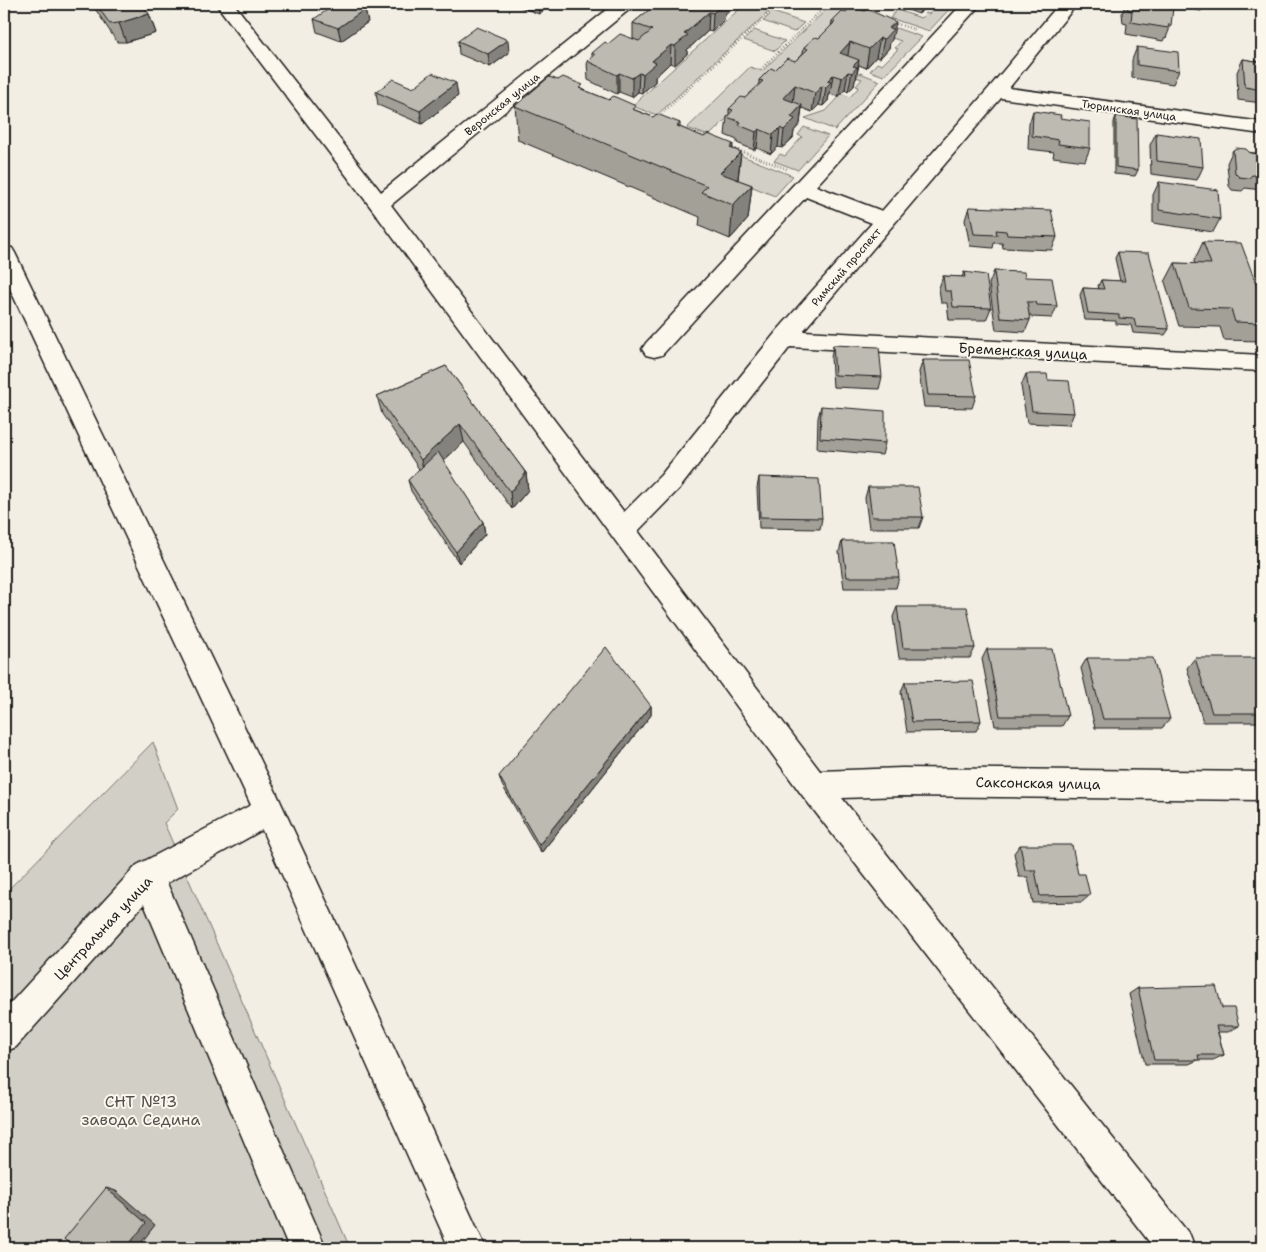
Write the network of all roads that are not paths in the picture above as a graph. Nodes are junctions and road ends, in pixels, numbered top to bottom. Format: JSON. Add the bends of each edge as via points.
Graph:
{"nodes":[{"id":1,"x":225,"y":4,"type":"edge"},
{"id":2,"x":625,"y":4,"type":"edge"},
{"id":3,"x":972,"y":4,"type":"edge"},
{"id":4,"x":1068,"y":4,"type":"edge"},
{"id":5,"x":996,"y":92,"type":"junction"},
{"id":6,"x":1262,"y":128,"type":"edge"},
{"id":7,"x":806,"y":183,"type":"junction"},
{"id":8,"x":378,"y":204,"type":"junction"},
{"id":9,"x":885,"y":220,"type":"junction"},
{"id":10,"x":4,"y":253,"type":"edge"},
{"id":11,"x":784,"y":338,"type":"junction"},
{"id":12,"x":654,"y":349,"type":"dead end"},
{"id":13,"x":1262,"y":363,"type":"edge"},
{"id":14,"x":623,"y":530,"type":"junction"},
{"id":15,"x":813,"y":784,"type":"junction"},
{"id":16,"x":1262,"y":786,"type":"edge"},
{"id":17,"x":269,"y":811,"type":"junction"},
{"id":18,"x":148,"y":876,"type":"junction"},
{"id":19,"x":4,"y":1035,"type":"edge"},
{"id":20,"x":308,"y":1248,"type":"edge"},
{"id":21,"x":468,"y":1248,"type":"edge"},
{"id":22,"x":1177,"y":1248,"type":"edge"}],
"edges":[{"from":1,"to":8,"type":"street"},
{"from":2,"to":8,"type":"street","name":"Веронская улица"},
{"from":3,"to":7,"type":"street"},
{"from":4,"to":5,"type":"street","name":"Римский проспект"},
{"from":5,"to":6,"type":"street","name":"Тюринская улица"},
{"from":5,"to":9,"type":"street","name":"Римский проспект"},
{"from":7,"to":9,"type":"street"},
{"from":7,"to":12,"type":"street"},
{"from":8,"to":14,"type":"street"},
{"from":9,"to":11,"type":"street","name":"Римский проспект"},
{"from":10,"to":17,"type":"street"},
{"from":11,"to":13,"type":"street","name":"Бременская улица"},
{"from":11,"to":14,"type":"street","name":"Римский проспект","via":[[670,482]]},
{"from":14,"to":15,"type":"street"},
{"from":15,"to":16,"type":"street","name":"Саксонская улица"},
{"from":15,"to":22,"type":"street"},
{"from":17,"to":18,"type":"street","name":"Центральная улица"},
{"from":17,"to":21,"type":"street"},
{"from":18,"to":19,"type":"street","name":"Центральная улица"},
{"from":18,"to":20,"type":"street"}]}
